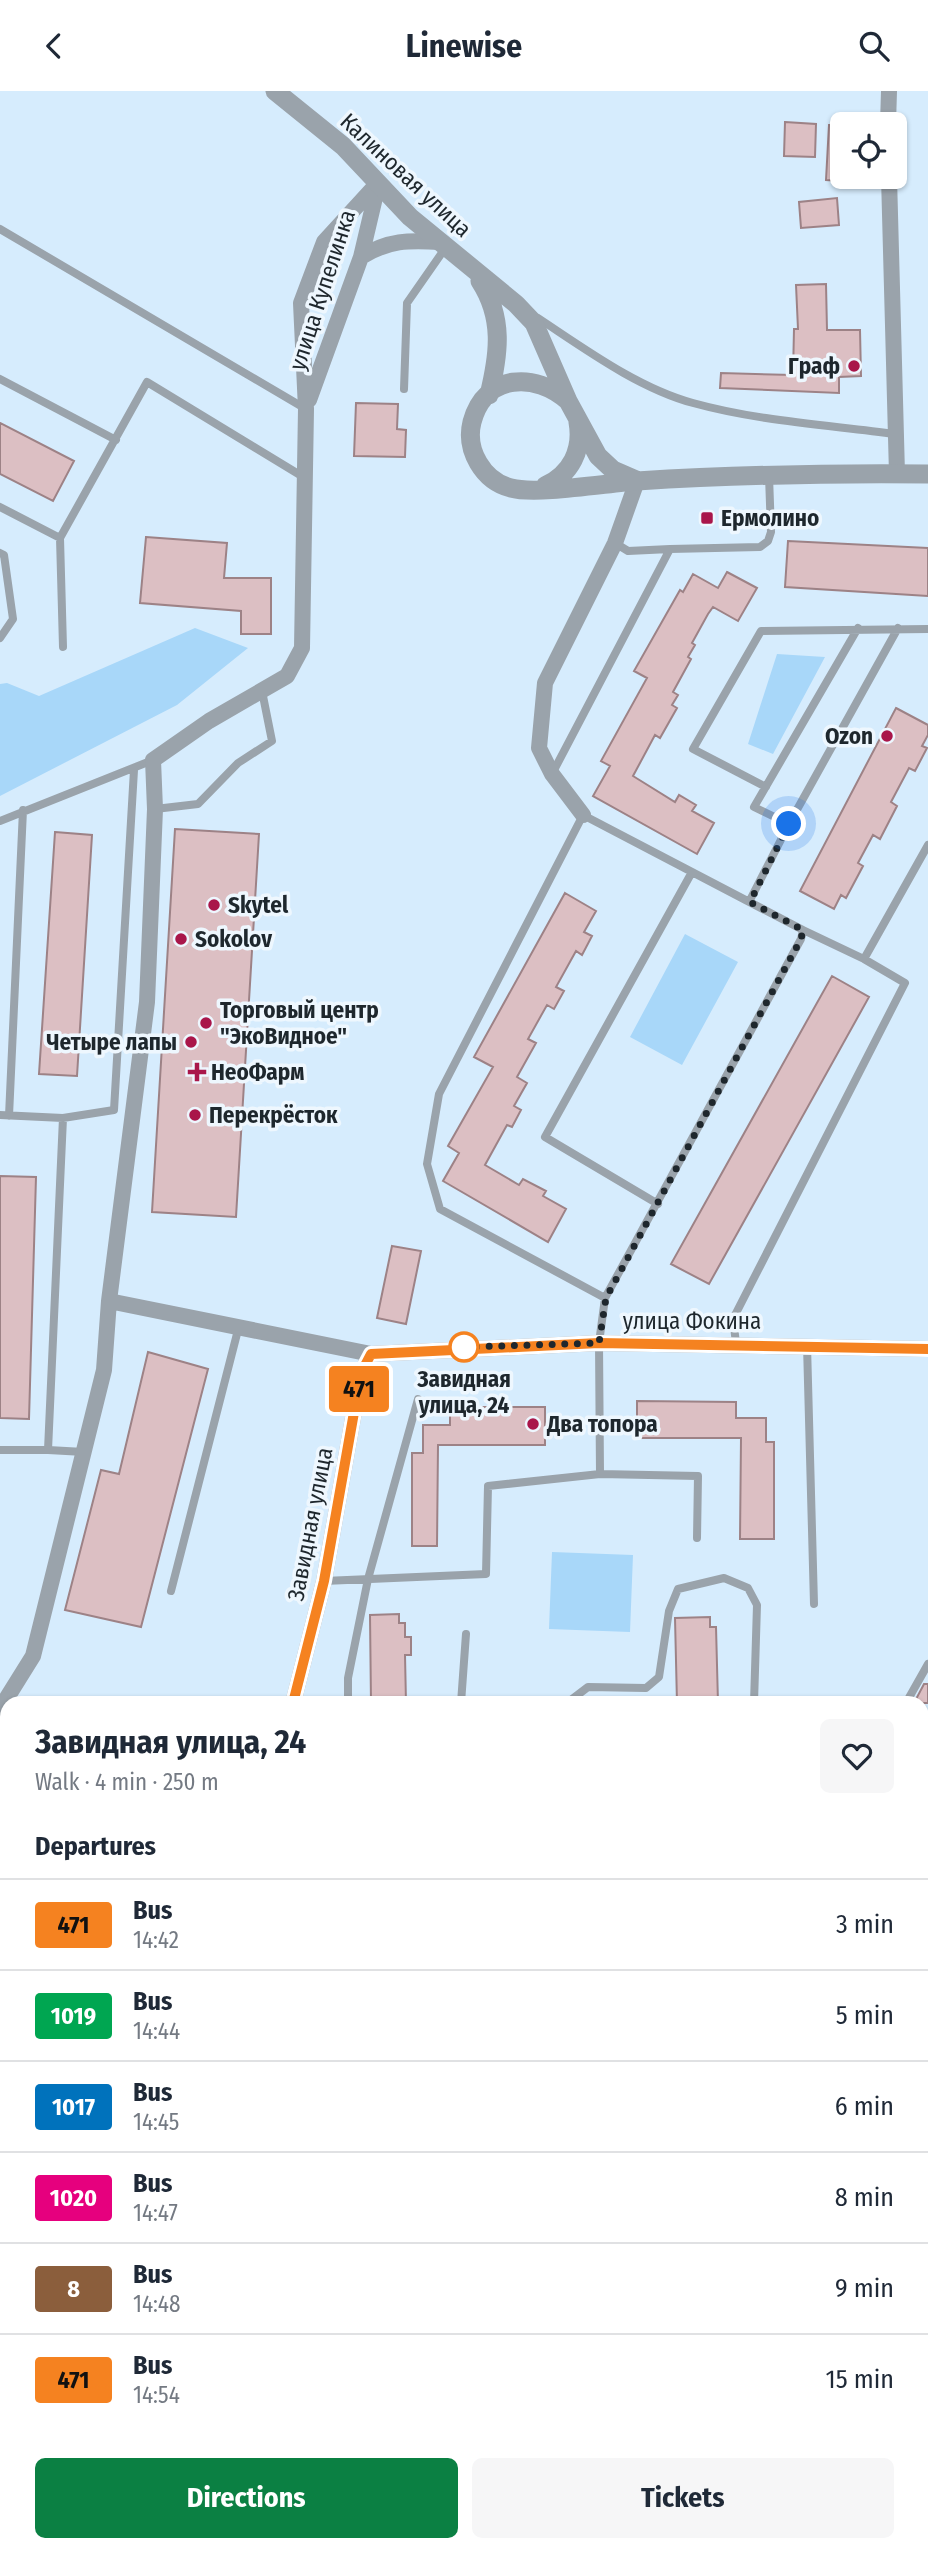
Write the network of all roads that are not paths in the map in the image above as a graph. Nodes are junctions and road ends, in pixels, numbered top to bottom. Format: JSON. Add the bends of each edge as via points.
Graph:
{"nodes":[{"id":1,"x":275,"y":91,"type":"edge"},
{"id":2,"x":889,"y":91,"type":"edge"},
{"id":3,"x":888,"y":112,"type":"edge"},
{"id":4,"x":378,"y":183,"type":"junction"},
{"id":5,"x":889,"y":189,"type":"edge"},
{"id":6,"x":0,"y":229,"type":"edge"},
{"id":7,"x":443,"y":245,"type":"junction"},
{"id":8,"x":361,"y":257,"type":"junction"},
{"id":9,"x":471,"y":269,"type":"junction"},
{"id":10,"x":516,"y":304,"type":"junction"},
{"id":11,"x":0,"y":379,"type":"edge"},
{"id":12,"x":404,"y":389,"type":"dead end"},
{"id":13,"x":489,"y":395,"type":"junction"},
{"id":14,"x":306,"y":409,"type":"junction"},
{"id":15,"x":573,"y":409,"type":"junction"},
{"id":16,"x":895,"y":435,"type":"junction"},
{"id":17,"x":116,"y":440,"type":"junction"},
{"id":18,"x":897,"y":474,"type":"junction"},
{"id":19,"x":928,"y":474,"type":"edge"},
{"id":20,"x":769,"y":475,"type":"junction"},
{"id":21,"x":306,"y":478,"type":"junction"},
{"id":22,"x":637,"y":481,"type":"junction"},
{"id":23,"x":541,"y":488,"type":"junction"},
{"id":24,"x":0,"y":507,"type":"edge"},
{"id":25,"x":60,"y":538,"type":"junction"},
{"id":26,"x":615,"y":543,"type":"junction"},
{"id":27,"x":670,"y":549,"type":"junction"},
{"id":28,"x":0,"y":552,"type":"edge"},
{"id":29,"x":858,"y":628,"type":"junction"},
{"id":30,"x":898,"y":628,"type":"junction"},
{"id":31,"x":928,"y":629,"type":"edge"},
{"id":32,"x":0,"y":638,"type":"edge"},
{"id":33,"x":63,"y":647,"type":"dead end"},
{"id":34,"x":262,"y":691,"type":"junction"},
{"id":35,"x":153,"y":760,"type":"junction"},
{"id":36,"x":134,"y":770,"type":"junction"},
{"id":37,"x":552,"y":774,"type":"junction"},
{"id":38,"x":766,"y":787,"type":"junction"},
{"id":39,"x":155,"y":809,"type":"junction"},
{"id":40,"x":23,"y":810,"type":"junction"},
{"id":41,"x":583,"y":814,"type":"junction"},
{"id":42,"x":0,"y":821,"type":"edge"},
{"id":43,"x":789,"y":824,"type":"junction"},
{"id":44,"x":928,"y":845,"type":"edge"},
{"id":45,"x":692,"y":872,"type":"junction"},
{"id":46,"x":750,"y":902,"type":"junction"},
{"id":47,"x":803,"y":930,"type":"junction"},
{"id":48,"x":864,"y":959,"type":"junction"},
{"id":49,"x":4,"y":1115,"type":"edge"},
{"id":50,"x":63,"y":1118,"type":"junction"},
{"id":51,"x":658,"y":1204,"type":"junction"},
{"id":52,"x":606,"y":1298,"type":"junction"},
{"id":53,"x":109,"y":1301,"type":"junction"},
{"id":54,"x":239,"y":1326,"type":"junction"},
{"id":55,"x":599,"y":1343,"type":"junction"},
{"id":56,"x":736,"y":1343,"type":"junction"},
{"id":57,"x":807,"y":1345,"type":"junction"},
{"id":58,"x":928,"y":1349,"type":"edge"},
{"id":59,"x":371,"y":1354,"type":"junction"},
{"id":60,"x":418,"y":1399,"type":"dead end"},
{"id":61,"x":0,"y":1450,"type":"edge"},
{"id":62,"x":48,"y":1450,"type":"junction"},
{"id":63,"x":85,"y":1452,"type":"junction"},
{"id":64,"x":600,"y":1473,"type":"junction"},
{"id":65,"x":697,"y":1538,"type":"dead end"},
{"id":66,"x":368,"y":1579,"type":"junction"},
{"id":67,"x":324,"y":1581,"type":"junction"},
{"id":68,"x":171,"y":1591,"type":"dead end"},
{"id":69,"x":814,"y":1604,"type":"dead end"},
{"id":70,"x":466,"y":1634,"type":"dead end"},
{"id":71,"x":928,"y":1664,"type":"edge"},
{"id":72,"x":8,"y":1696,"type":"edge"},
{"id":73,"x":295,"y":1696,"type":"edge"},
{"id":74,"x":348,"y":1696,"type":"edge"},
{"id":75,"x":462,"y":1696,"type":"edge"},
{"id":76,"x":576,"y":1696,"type":"edge"},
{"id":77,"x":754,"y":1696,"type":"edge"},
{"id":78,"x":910,"y":1696,"type":"edge"}],
"edges":[{"from":1,"to":4,"type":"street","name":"Калиновая улица","via":[[343,146]]},
{"from":2,"to":3,"type":"street"},
{"from":4,"to":7,"type":"street","name":"Калиновая улица"},
{"from":4,"to":8,"type":"street","name":"улица Купелинка"},
{"from":4,"to":14,"type":"street","name":"улица Купелинка","via":[[324,242],[308,281],[302,303]]},
{"from":5,"to":16,"type":"street"},
{"from":6,"to":14,"type":"lane"},
{"from":7,"to":8,"type":"street","via":[[403,240],[379,245]]},
{"from":7,"to":9,"type":"street","name":"Калиновая улица"},
{"from":7,"to":12,"type":"lane","via":[[407,303]]},
{"from":8,"to":14,"type":"street","name":"улица Купелинка"},
{"from":9,"to":10,"type":"street"},
{"from":9,"to":13,"type":"street","via":[[492,299],[499,328]]},
{"from":10,"to":15,"type":"street","via":[[534,323]]},
{"from":10,"to":16,"type":"lane","via":[[650,386],[692,403]]},
{"from":11,"to":17,"type":"lane"},
{"from":13,"to":15,"type":"street","via":[[502,385],[529,380],[555,389]]},
{"from":13,"to":23,"type":"street","via":[[472,423],[474,455],[494,481],[525,491]]},
{"from":14,"to":21,"type":"street"},
{"from":15,"to":22,"type":"street","via":[[598,456],[613,470]]},
{"from":15,"to":23,"type":"street","via":[[580,435],[578,452],[556,481]]},
{"from":16,"to":18,"type":"street"},
{"from":17,"to":21,"type":"lane","via":[[147,382]]},
{"from":17,"to":25,"type":"lane"},
{"from":18,"to":19,"type":"street"},
{"from":18,"to":20,"type":"street"},
{"from":20,"to":22,"type":"street"},
{"from":20,"to":27,"type":"lane","via":[[771,532],[760,547]]},
{"from":21,"to":34,"type":"street","via":[[302,647],[287,677]]},
{"from":22,"to":23,"type":"street"},
{"from":22,"to":26,"type":"street"},
{"from":24,"to":25,"type":"lane"},
{"from":25,"to":33,"type":"lane"},
{"from":26,"to":27,"type":"lane","via":[[628,551]]},
{"from":26,"to":37,"type":"street","via":[[545,683],[539,748]]},
{"from":27,"to":37,"type":"lane"},
{"from":28,"to":32,"type":"lane","via":[[13,618]]},
{"from":29,"to":30,"type":"lane"},
{"from":29,"to":38,"type":"lane"},
{"from":29,"to":38,"type":"lane","via":[[761,631],[694,750]]},
{"from":30,"to":31,"type":"lane"},
{"from":30,"to":43,"type":"lane"},
{"from":34,"to":35,"type":"street"},
{"from":34,"to":39,"type":"lane","via":[[272,741],[239,763],[198,804]]},
{"from":35,"to":36,"type":"lane"},
{"from":35,"to":39,"type":"street"},
{"from":36,"to":40,"type":"lane"},
{"from":36,"to":50,"type":"lane","via":[[114,1110]]},
{"from":37,"to":41,"type":"street"},
{"from":38,"to":43,"type":"lane","via":[[754,807]]},
{"from":39,"to":53,"type":"street","via":[[147,1002]]},
{"from":40,"to":42,"type":"lane"},
{"from":40,"to":49,"type":"lane"},
{"from":41,"to":45,"type":"lane"},
{"from":41,"to":52,"type":"lane","via":[[439,1094],[427,1164],[440,1209]]},
{"from":43,"to":46,"type":"lane"},
{"from":44,"to":48,"type":"lane"},
{"from":45,"to":46,"type":"lane"},
{"from":45,"to":51,"type":"lane","via":[[545,1137]]},
{"from":46,"to":47,"type":"lane"},
{"from":47,"to":48,"type":"lane"},
{"from":47,"to":51,"type":"lane"},
{"from":48,"to":56,"type":"lane","via":[[905,983],[733,1319]]},
{"from":49,"to":50,"type":"lane"},
{"from":50,"to":62,"type":"lane"},
{"from":51,"to":52,"type":"lane"},
{"from":52,"to":55,"type":"lane"},
{"from":53,"to":54,"type":"street","name":"улица Фокина"},
{"from":53,"to":63,"type":"street","via":[[104,1370]]},
{"from":54,"to":59,"type":"street","name":"улица Фокина"},
{"from":54,"to":68,"type":"lane"},
{"from":55,"to":56,"type":"street","name":"улица Фокина"},
{"from":55,"to":59,"type":"street","name":"улица Фокина"},
{"from":55,"to":64,"type":"lane"},
{"from":56,"to":57,"type":"street","name":"улица Фокина"},
{"from":57,"to":58,"type":"street","name":"улица Фокина"},
{"from":57,"to":69,"type":"lane"},
{"from":59,"to":67,"type":"street","name":"Завидная улица","via":[[361,1373]]},
{"from":60,"to":66,"type":"lane"},
{"from":61,"to":62,"type":"lane"},
{"from":62,"to":63,"type":"lane"},
{"from":63,"to":72,"type":"street","via":[[33,1656]]},
{"from":64,"to":65,"type":"lane","via":[[698,1476]]},
{"from":64,"to":66,"type":"lane","via":[[488,1486],[486,1574]]},
{"from":66,"to":67,"type":"lane"},
{"from":66,"to":74,"type":"lane"},
{"from":67,"to":73,"type":"street","name":"Завидная улица"},
{"from":70,"to":75,"type":"lane"},
{"from":71,"to":78,"type":"lane"},
{"from":76,"to":77,"type":"lane","via":[[588,1687],[646,1688],[659,1677],[668,1611],[678,1589],[724,1578],[748,1588],[757,1605]]}]}
